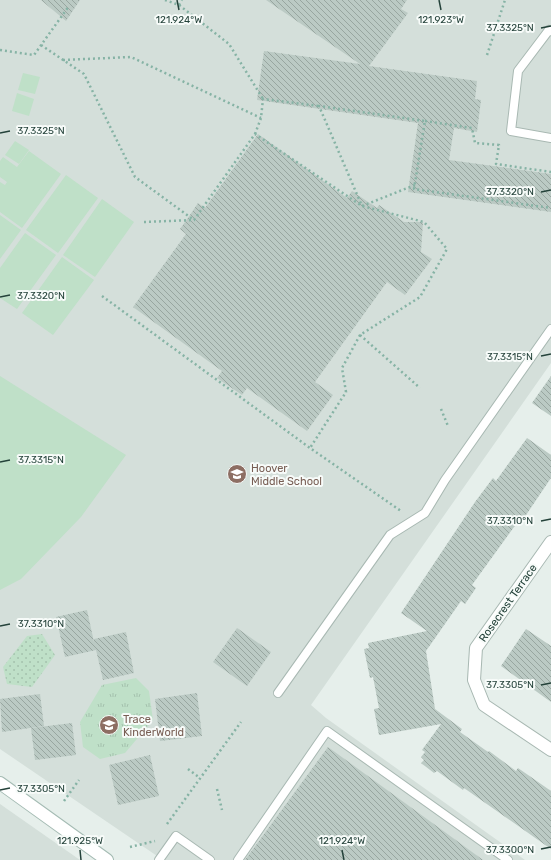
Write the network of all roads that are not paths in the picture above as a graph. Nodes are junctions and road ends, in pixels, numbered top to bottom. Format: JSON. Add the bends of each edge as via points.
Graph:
{"nodes":[{"id":1,"x":550,"y":29,"type":"edge"},
{"id":2,"x":551,"y":138,"type":"edge"},
{"id":3,"x":551,"y":329,"type":"edge"},
{"id":4,"x":551,"y":542,"type":"edge"},
{"id":5,"x":278,"y":694,"type":"dead end"},
{"id":6,"x":551,"y":750,"type":"edge"},
{"id":7,"x":0,"y":783,"type":"edge"},
{"id":8,"x":107,"y":860,"type":"edge"},
{"id":9,"x":159,"y":860,"type":"edge"},
{"id":10,"x":210,"y":860,"type":"edge"},
{"id":11,"x":238,"y":860,"type":"edge"},
{"id":12,"x":508,"y":860,"type":"edge"}],
"edges":[{"from":1,"to":2,"type":"lane","via":[[518,71],[511,131]]},
{"from":3,"to":5,"type":"lane","via":[[445,480],[425,513],[390,535]]},
{"from":4,"to":6,"type":"street","name":"Rosecrest Terrace","via":[[476,648],[474,680],[484,704]]},
{"from":7,"to":8,"type":"street"},
{"from":9,"to":10,"type":"lane","via":[[176,836]]},
{"from":11,"to":12,"type":"lane","via":[[327,731]]}]}
